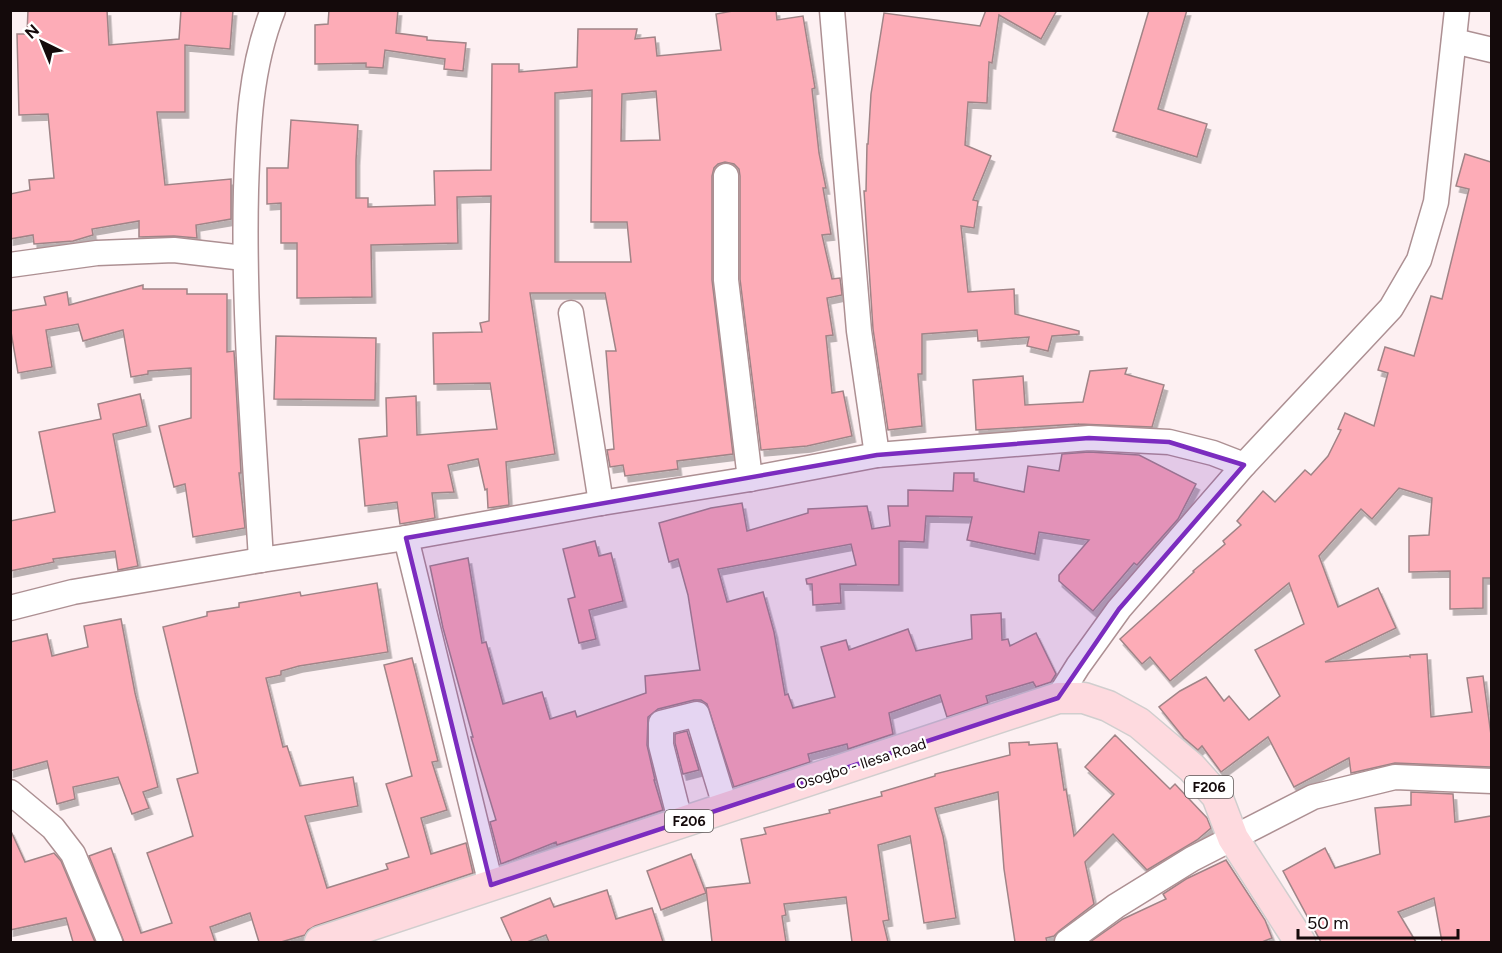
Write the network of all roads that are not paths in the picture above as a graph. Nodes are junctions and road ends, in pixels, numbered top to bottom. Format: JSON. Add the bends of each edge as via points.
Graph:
{"nodes":[{"id":1,"x":273,"y":10,"type":"edge"},
{"id":2,"x":832,"y":10,"type":"edge"},
{"id":3,"x":1457,"y":10,"type":"edge"},
{"id":4,"x":1454,"y":41,"type":"junction"},
{"id":5,"x":1491,"y":50,"type":"edge"},
{"id":6,"x":726,"y":176,"type":"dead end"},
{"id":7,"x":244,"y":258,"type":"junction"},
{"id":8,"x":10,"y":265,"type":"edge"},
{"id":9,"x":571,"y":313,"type":"dead end"},
{"id":10,"x":877,"y":455,"type":"junction"},
{"id":11,"x":1244,"y":465,"type":"junction"},
{"id":12,"x":750,"y":479,"type":"junction"},
{"id":13,"x":601,"y":503,"type":"junction"},
{"id":14,"x":406,"y":538,"type":"junction"},
{"id":15,"x":261,"y":560,"type":"junction"},
{"id":16,"x":10,"y":608,"type":"edge"},
{"id":17,"x":1058,"y":698,"type":"junction"},
{"id":18,"x":1491,"y":781,"type":"edge"},
{"id":19,"x":10,"y":792,"type":"edge"},
{"id":20,"x":726,"y":809,"type":"junction"},
{"id":21,"x":681,"y":824,"type":"junction"},
{"id":22,"x":1233,"y":838,"type":"junction"},
{"id":23,"x":491,"y":885,"type":"junction"},
{"id":24,"x":333,"y":940,"type":"edge"},
{"id":25,"x":110,"y":942,"type":"edge"},
{"id":26,"x":1067,"y":942,"type":"edge"},
{"id":27,"x":1300,"y":942,"type":"edge"}],
"edges":[{"from":1,"to":7,"type":"street","via":[[254,77],[248,123]]},
{"from":2,"to":10,"type":"street","via":[[859,331]]},
{"from":3,"to":4,"type":"street"},
{"from":4,"to":5,"type":"street"},
{"from":4,"to":11,"type":"street","via":[[1436,202],[1419,260],[1391,308]]},
{"from":6,"to":12,"type":"street","via":[[726,280]]},
{"from":7,"to":8,"type":"street","via":[[174,250],[97,253]]},
{"from":7,"to":15,"type":"street"},
{"from":9,"to":13,"type":"street"},
{"from":10,"to":11,"type":"street","via":[[1089,438],[1169,442]]},
{"from":10,"to":12,"type":"street"},
{"from":11,"to":17,"type":"street","via":[[1119,609]]},
{"from":12,"to":13,"type":"street"},
{"from":13,"to":14,"type":"street"},
{"from":14,"to":15,"type":"street"},
{"from":14,"to":23,"type":"street"},
{"from":15,"to":16,"type":"street","via":[[73,592]]},
{"from":17,"to":20,"type":"main road","name":"Osogbo - Ilesa Road","number":"F206"},
{"from":17,"to":22,"type":"main road","name":"Osogbo - Ilesa Road","number":"F206","via":[[1084,698],[1139,723],[1192,768],[1217,796]]},
{"from":18,"to":22,"type":"street","via":[[1395,777],[1313,797]]},
{"from":19,"to":25,"type":"street","via":[[53,828],[73,854]]},
{"from":20,"to":21,"type":"main road","name":"Osogbo - Ilesa Road","number":"F206"},
{"from":20,"to":21,"type":"street","via":[[697,714],[661,723],[661,746]]},
{"from":21,"to":23,"type":"main road","name":"Osogbo - Ilesa Road","number":"F206"},
{"from":22,"to":26,"type":"street","via":[[1116,906]]},
{"from":22,"to":27,"type":"main road","name":"Osogbo - Ilesa Road","number":"F206"},
{"from":23,"to":24,"type":"main road","name":"Osogbo - Ilesa Road","number":"F206"}]}
